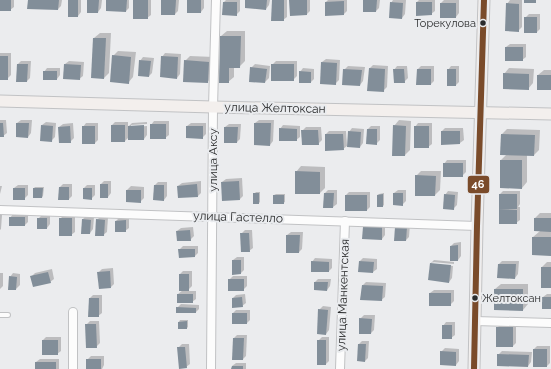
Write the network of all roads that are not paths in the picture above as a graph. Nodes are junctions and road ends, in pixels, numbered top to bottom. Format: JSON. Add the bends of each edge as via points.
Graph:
{"nodes":[{"id":1,"x":216,"y":0,"type":"edge"},
{"id":2,"x":484,"y":0,"type":"edge"},
{"id":3,"x":0,"y":100,"type":"edge"},
{"id":4,"x":213,"y":107,"type":"junction"},
{"id":5,"x":480,"y":112,"type":"junction"},
{"id":6,"x":551,"y":114,"type":"edge"},
{"id":7,"x":0,"y":210,"type":"edge"},
{"id":8,"x":213,"y":216,"type":"junction"},
{"id":9,"x":345,"y":221,"type":"junction"},
{"id":10,"x":476,"y":226,"type":"junction"},
{"id":11,"x":73,"y":312,"type":"dead end"},
{"id":12,"x":0,"y":315,"type":"edge"},
{"id":13,"x":8,"y":315,"type":"dead end"},
{"id":14,"x":475,"y":321,"type":"junction"},
{"id":15,"x":551,"y":323,"type":"edge"},
{"id":16,"x":73,"y":369,"type":"edge"},
{"id":17,"x":211,"y":369,"type":"edge"},
{"id":18,"x":340,"y":369,"type":"edge"},
{"id":19,"x":474,"y":369,"type":"edge"}],
"edges":[{"from":1,"to":4,"type":"street","name":"улица Аксу"},
{"from":2,"to":5,"type":"main road"},
{"from":3,"to":4,"type":"main road","name":"улица Желтоксан"},
{"from":4,"to":5,"type":"main road","name":"улица Желтоксан"},
{"from":4,"to":8,"type":"street","name":"улица Аксу"},
{"from":5,"to":6,"type":"main road","name":"улица Желтоксан"},
{"from":5,"to":10,"type":"main road"},
{"from":7,"to":8,"type":"street","name":"улица Гастелло"},
{"from":8,"to":9,"type":"street","name":"улица Гастелло"},
{"from":8,"to":17,"type":"street","name":"улица Аксу"},
{"from":9,"to":10,"type":"street","name":"улица Гастелло"},
{"from":9,"to":18,"type":"street","name":"улица Манкентская"},
{"from":10,"to":14,"type":"main road"},
{"from":11,"to":16,"type":"street"},
{"from":12,"to":13,"type":"lane"},
{"from":14,"to":15,"type":"street"},
{"from":14,"to":19,"type":"main road"}]}
